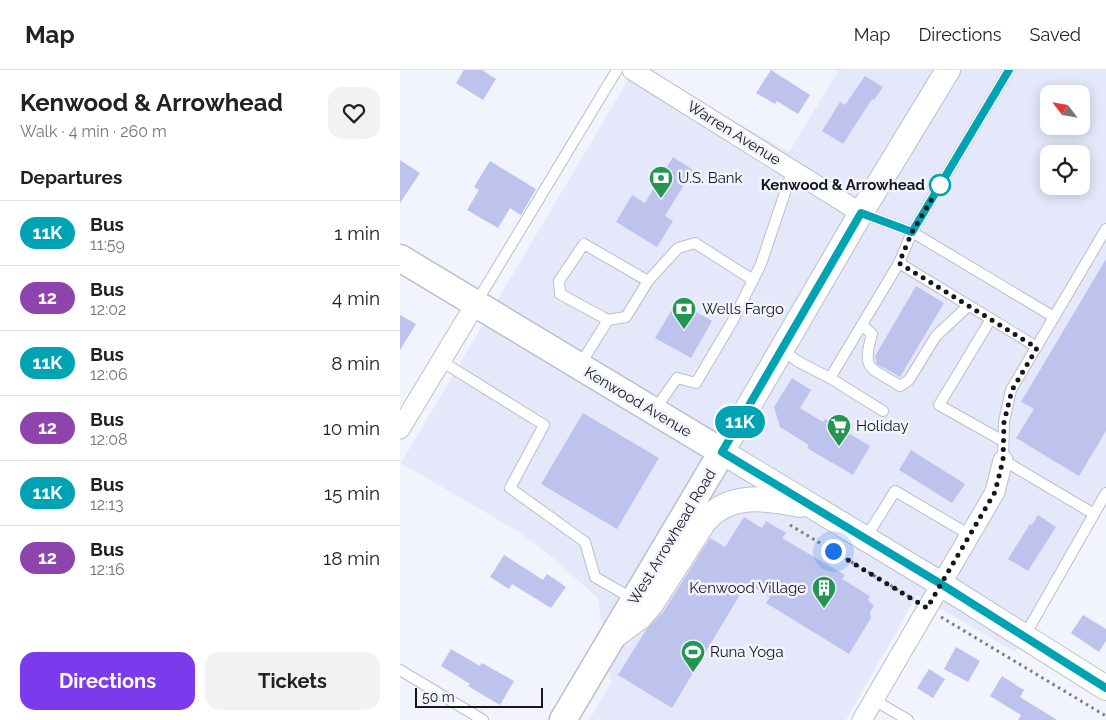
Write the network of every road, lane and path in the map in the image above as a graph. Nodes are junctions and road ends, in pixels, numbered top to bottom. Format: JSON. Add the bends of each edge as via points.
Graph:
{"nodes":[{"id":1,"x":617,"y":70,"type":"edge"},
{"id":2,"x":632,"y":70,"type":"edge"},
{"id":3,"x":948,"y":70,"type":"edge"},
{"id":4,"x":1009,"y":70,"type":"edge"},
{"id":5,"x":793,"y":169,"type":"junction"},
{"id":6,"x":861,"y":213,"type":"junction"},
{"id":7,"x":1106,"y":229,"type":"edge"},
{"id":8,"x":912,"y":232,"type":"junction"},
{"id":9,"x":400,"y":258,"type":"edge"},
{"id":10,"x":899,"y":263,"type":"junction"},
{"id":11,"x":753,"y":280,"type":"junction"},
{"id":12,"x":648,"y":281,"type":"junction"},
{"id":13,"x":476,"y":303,"type":"junction"},
{"id":14,"x":968,"y":306,"type":"junction"},
{"id":15,"x":1054,"y":317,"type":"junction"},
{"id":16,"x":991,"y":319,"type":"junction"},
{"id":17,"x":608,"y":320,"type":"junction"},
{"id":18,"x":862,"y":325,"type":"junction"},
{"id":19,"x":1037,"y":348,"type":"junction"},
{"id":20,"x":782,"y":349,"type":"junction"},
{"id":21,"x":441,"y":360,"type":"junction"},
{"id":22,"x":579,"y":366,"type":"junction"},
{"id":23,"x":830,"y":378,"type":"junction"},
{"id":24,"x":654,"y":411,"type":"junction"},
{"id":25,"x":883,"y":411,"type":"dead end"},
{"id":26,"x":400,"y":429,"type":"edge"},
{"id":27,"x":1003,"y":451,"type":"junction"},
{"id":28,"x":722,"y":452,"type":"junction"},
{"id":29,"x":1106,"y":493,"type":"edge"},
{"id":30,"x":815,"y":508,"type":"junction"},
{"id":31,"x":1094,"y":514,"type":"junction"},
{"id":32,"x":788,"y":523,"type":"dead end"},
{"id":33,"x":970,"y":535,"type":"junction"},
{"id":34,"x":865,"y":539,"type":"junction"},
{"id":35,"x":941,"y":584,"type":"junction"},
{"id":36,"x":634,"y":600,"type":"junction"},
{"id":37,"x":927,"y":608,"type":"junction"},
{"id":38,"x":1024,"y":637,"type":"junction"},
{"id":39,"x":612,"y":638,"type":"junction"},
{"id":40,"x":400,"y":670,"type":"edge"},
{"id":41,"x":1106,"y":688,"type":"edge"},
{"id":42,"x":874,"y":700,"type":"junction"},
{"id":43,"x":1106,"y":716,"type":"edge"},
{"id":44,"x":569,"y":718,"type":"edge"},
{"id":45,"x":483,"y":720,"type":"edge"},
{"id":46,"x":862,"y":720,"type":"edge"},
{"id":47,"x":908,"y":720,"type":"edge"}],
"edges":[{"from":1,"to":13,"type":"lane"},
{"from":2,"to":5,"type":"street","name":"Warren Avenue"},
{"from":3,"to":6,"type":"street","name":"West Arrowhead Road"},
{"from":4,"to":8,"type":"lane"},
{"from":5,"to":6,"type":"street","name":"Warren Avenue"},
{"from":5,"to":11,"type":"lane"},
{"from":6,"to":8,"type":"lane"},
{"from":6,"to":20,"type":"street","name":"West Arrowhead Road"},
{"from":7,"to":15,"type":"lane"},
{"from":8,"to":10,"type":"lane"},
{"from":8,"to":15,"type":"lane"},
{"from":9,"to":13,"type":"main road","name":"Kenwood Avenue"},
{"from":10,"to":14,"type":"lane"},
{"from":10,"to":18,"type":"lane"},
{"from":11,"to":12,"type":"lane","via":[[695,243],[678,248]]},
{"from":11,"to":24,"type":"lane","via":[[696,383],[677,378]]},
{"from":12,"to":17,"type":"lane","via":[[626,317]]},
{"from":12,"to":17,"type":"lane","via":[[584,244],[559,281],[560,294]]},
{"from":13,"to":21,"type":"street"},
{"from":13,"to":22,"type":"main road","name":"Kenwood Avenue"},
{"from":14,"to":16,"type":"lane"},
{"from":14,"to":18,"type":"lane","via":[[936,336],[909,380],[900,386],[869,366],[865,356],[872,334]]},
{"from":15,"to":19,"type":"lane"},
{"from":16,"to":19,"type":"lane"},
{"from":16,"to":27,"type":"lane","via":[[939,405]]},
{"from":17,"to":22,"type":"lane"},
{"from":18,"to":23,"type":"lane"},
{"from":19,"to":27,"type":"lane","via":[[1012,390],[1004,422]]},
{"from":20,"to":23,"type":"lane","via":[[797,362]]},
{"from":20,"to":28,"type":"street","name":"West Arrowhead Road"},
{"from":21,"to":26,"type":"street"},
{"from":21,"to":36,"type":"lane","via":[[544,425],[510,488],[584,542],[595,577]]},
{"from":22,"to":24,"type":"main road","name":"Kenwood Avenue"},
{"from":23,"to":25,"type":"lane"},
{"from":24,"to":28,"type":"main road","name":"Kenwood Avenue"},
{"from":27,"to":31,"type":"lane"},
{"from":27,"to":33,"type":"street","via":[[995,492]]},
{"from":28,"to":30,"type":"street","name":"Kenwood Avenue"},
{"from":28,"to":36,"type":"main road","name":"West Arrowhead Road"},
{"from":29,"to":31,"type":"lane"},
{"from":30,"to":34,"type":"street","name":"Kenwood Avenue"},
{"from":30,"to":39,"type":"street","via":[[755,498],[730,503],[715,511],[704,522],[645,612]]},
{"from":31,"to":38,"type":"lane"},
{"from":32,"to":37,"type":"path"},
{"from":33,"to":34,"type":"lane","via":[[895,490]]},
{"from":33,"to":35,"type":"street"},
{"from":34,"to":35,"type":"street","name":"Kenwood Avenue"},
{"from":35,"to":37,"type":"street"},
{"from":35,"to":38,"type":"street","name":"Kenwood Avenue"},
{"from":36,"to":39,"type":"main road","name":"West Arrowhead Road"},
{"from":37,"to":42,"type":"street"},
{"from":37,"to":43,"type":"path"},
{"from":38,"to":41,"type":"street","name":"Kenwood Avenue"},
{"from":39,"to":44,"type":"main road","name":"West Arrowhead Road"},
{"from":40,"to":45,"type":"lane"},
{"from":42,"to":46,"type":"street"},
{"from":42,"to":47,"type":"lane"}]}
